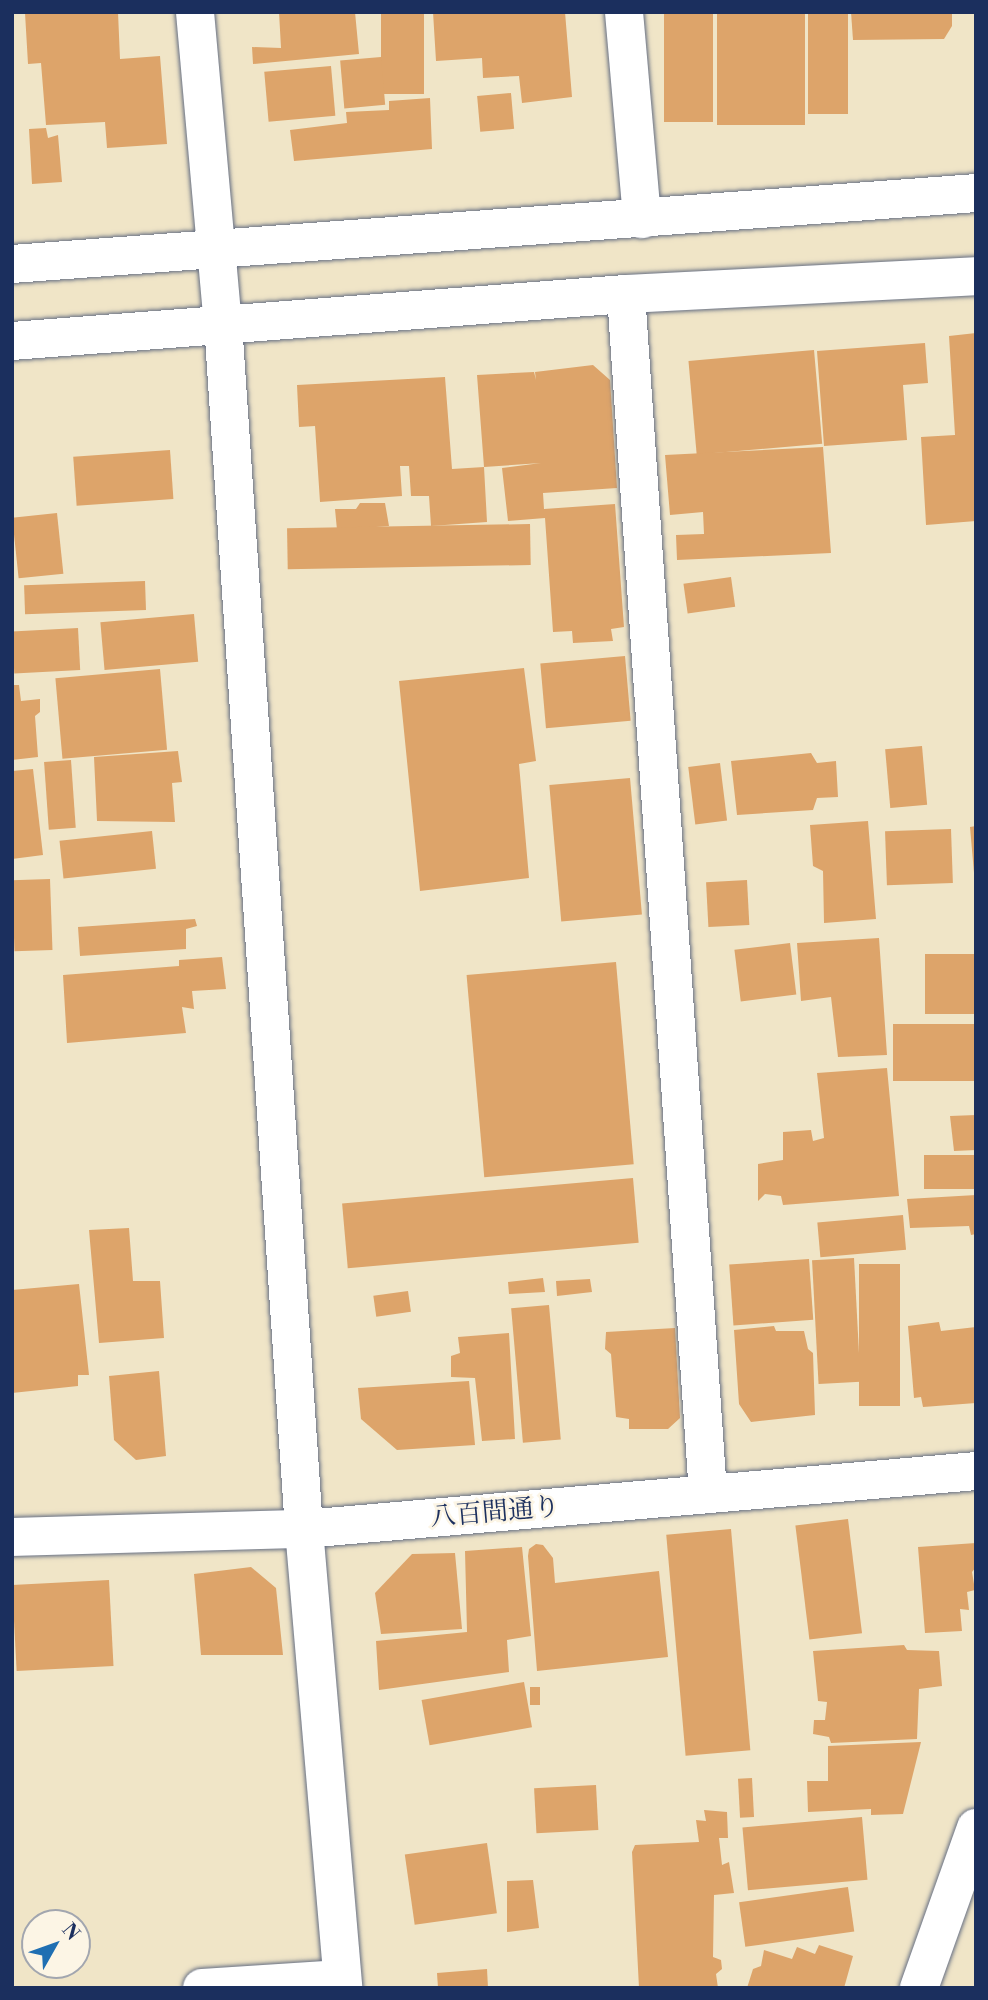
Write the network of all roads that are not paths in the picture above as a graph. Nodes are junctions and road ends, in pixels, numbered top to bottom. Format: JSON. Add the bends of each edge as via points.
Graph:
{"nodes":[{"id":1,"x":195,"y":12,"type":"edge"},
{"id":2,"x":624,"y":12,"type":"edge"},
{"id":3,"x":976,"y":193,"type":"edge"},
{"id":4,"x":642,"y":219,"type":"junction"},
{"id":5,"x":216,"y":250,"type":"junction"},
{"id":6,"x":12,"y":264,"type":"edge"},
{"id":7,"x":976,"y":275,"type":"edge"},
{"id":8,"x":626,"y":294,"type":"junction"},
{"id":9,"x":223,"y":323,"type":"junction"},
{"id":10,"x":12,"y":341,"type":"edge"},
{"id":11,"x":976,"y":1471,"type":"edge"},
{"id":12,"x":708,"y":1494,"type":"junction"},
{"id":13,"x":304,"y":1529,"type":"junction"},
{"id":14,"x":12,"y":1537,"type":"edge"},
{"id":15,"x":976,"y":1828,"type":"edge"},
{"id":16,"x":343,"y":1984,"type":"edge"},
{"id":17,"x":202,"y":1988,"type":"edge"},
{"id":18,"x":919,"y":1988,"type":"edge"}],
"edges":[{"from":1,"to":5,"type":"street"},
{"from":2,"to":4,"type":"street"},
{"from":3,"to":4,"type":"street"},
{"from":4,"to":5,"type":"street"},
{"from":5,"to":6,"type":"street"},
{"from":5,"to":9,"type":"street"},
{"from":7,"to":8,"type":"street"},
{"from":8,"to":9,"type":"street"},
{"from":8,"to":12,"type":"street"},
{"from":9,"to":10,"type":"street"},
{"from":9,"to":13,"type":"street"},
{"from":11,"to":12,"type":"street","name":"八百間通り"},
{"from":12,"to":13,"type":"street","name":"八百間通り"},
{"from":13,"to":14,"type":"street","name":"八百間通り"},
{"from":13,"to":16,"type":"street"},
{"from":15,"to":18,"type":"street"},
{"from":16,"to":17,"type":"street"}]}
